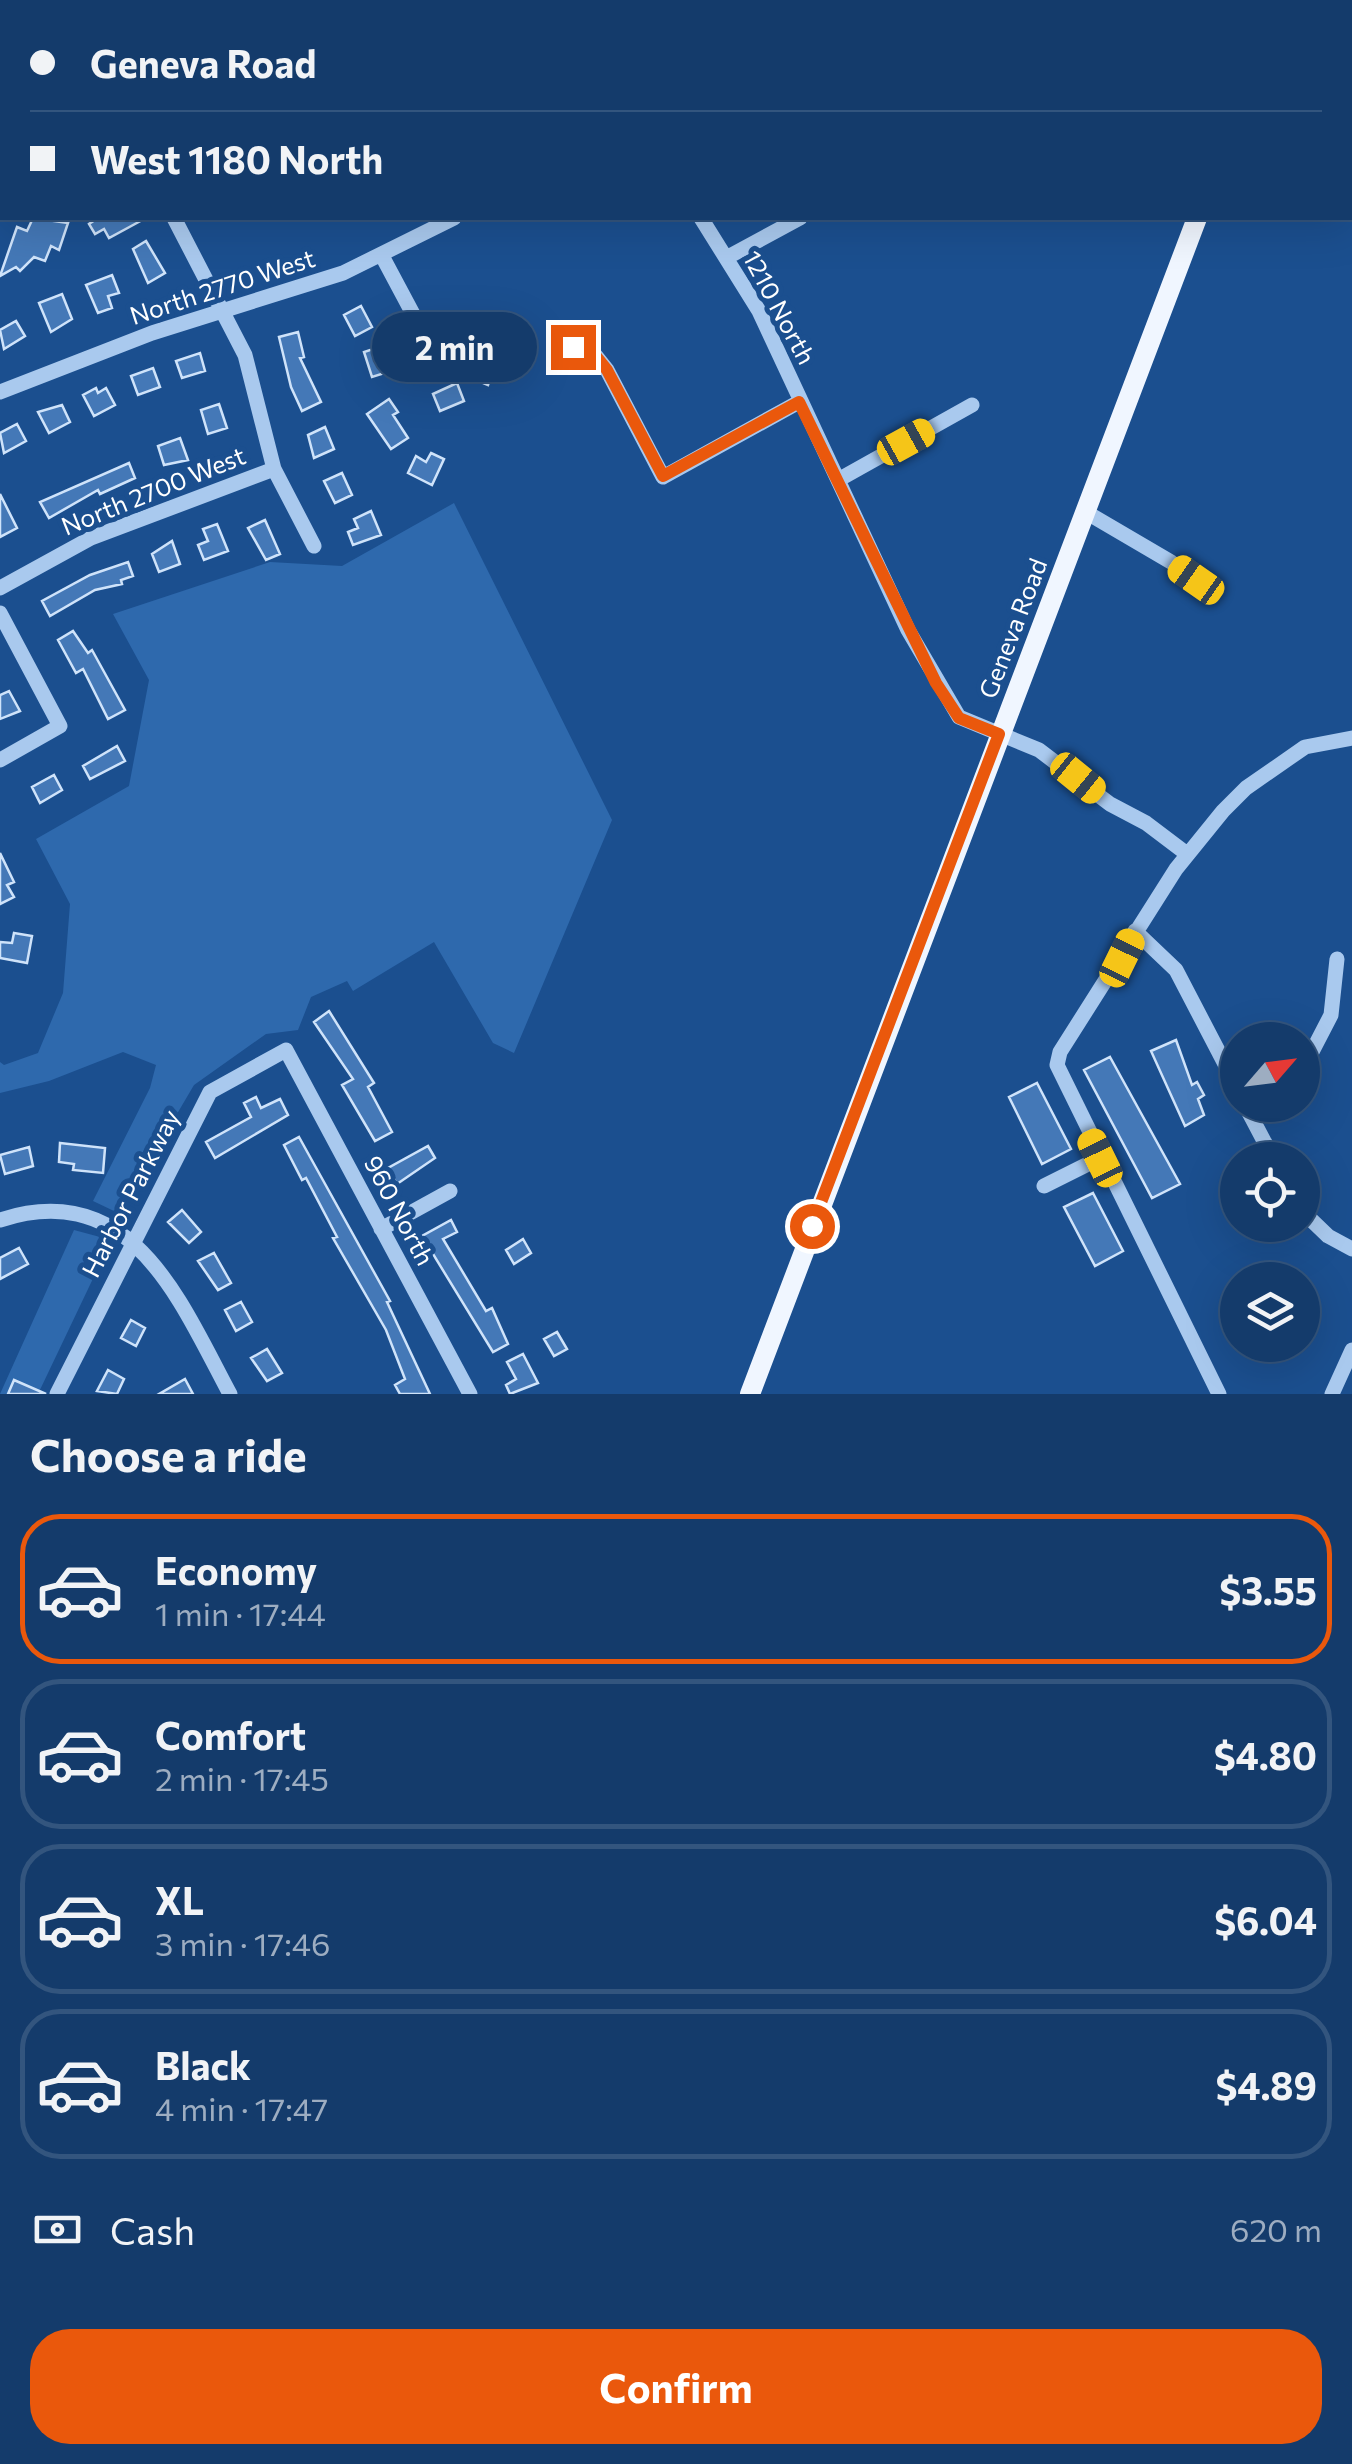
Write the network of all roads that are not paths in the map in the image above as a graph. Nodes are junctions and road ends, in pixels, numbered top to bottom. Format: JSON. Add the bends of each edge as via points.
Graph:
{"nodes":[{"id":1,"x":175,"y":220,"type":"edge"},
{"id":2,"x":450,"y":220,"type":"edge"},
{"id":3,"x":703,"y":220,"type":"edge"},
{"id":4,"x":796,"y":220,"type":"edge"},
{"id":5,"x":1196,"y":220,"type":"edge"},
{"id":6,"x":380,"y":254,"type":"junction"},
{"id":7,"x":726,"y":258,"type":"junction"},
{"id":8,"x":224,"y":310,"type":"junction"},
{"id":9,"x":429,"y":344,"type":"dead end"},
{"id":10,"x":573,"y":347,"type":"dead end"},
{"id":11,"x":0,"y":392,"type":"edge"},
{"id":12,"x":799,"y":402,"type":"junction"},
{"id":13,"x":972,"y":406,"type":"dead end"},
{"id":14,"x":274,"y":469,"type":"junction"},
{"id":15,"x":838,"y":480,"type":"junction"},
{"id":16,"x":1084,"y":511,"type":"junction"},
{"id":17,"x":314,"y":546,"type":"dead end"},
{"id":18,"x":0,"y":588,"type":"edge"},
{"id":19,"x":1207,"y":591,"type":"dead end"},
{"id":20,"x":0,"y":613,"type":"edge"},
{"id":21,"x":999,"y":734,"type":"junction"},
{"id":22,"x":1352,"y":738,"type":"edge"},
{"id":23,"x":0,"y":760,"type":"edge"},
{"id":24,"x":1187,"y":854,"type":"junction"},
{"id":25,"x":1135,"y":930,"type":"junction"},
{"id":26,"x":1337,"y":959,"type":"dead end"},
{"id":27,"x":1320,"y":1036,"type":"edge"},
{"id":28,"x":286,"y":1050,"type":"joint"},
{"id":29,"x":1220,"y":1054,"type":"edge"},
{"id":30,"x":1100,"y":1158,"type":"junction"},
{"id":31,"x":1044,"y":1186,"type":"dead end"},
{"id":32,"x":450,"y":1191,"type":"dead end"},
{"id":33,"x":0,"y":1220,"type":"edge"},
{"id":34,"x":1320,"y":1228,"type":"edge"},
{"id":35,"x":382,"y":1229,"type":"junction"},
{"id":36,"x":132,"y":1243,"type":"junction"},
{"id":37,"x":1352,"y":1249,"type":"edge"},
{"id":38,"x":1352,"y":1350,"type":"edge"},
{"id":39,"x":57,"y":1394,"type":"edge"},
{"id":40,"x":230,"y":1394,"type":"edge"},
{"id":41,"x":470,"y":1394,"type":"edge"},
{"id":42,"x":750,"y":1394,"type":"edge"},
{"id":43,"x":1219,"y":1394,"type":"edge"},
{"id":44,"x":1332,"y":1394,"type":"edge"}],
"edges":[{"from":1,"to":8,"type":"street"},
{"from":2,"to":6,"type":"street","name":"North 2770 West"},
{"from":3,"to":7,"type":"street","name":"1210 North"},
{"from":4,"to":7,"type":"street"},
{"from":5,"to":16,"type":"main road","name":"Geneva Road"},
{"from":6,"to":8,"type":"street","name":"North 2770 West","via":[[343,274]]},
{"from":6,"to":9,"type":"street"},
{"from":7,"to":12,"type":"street","name":"1210 North","via":[[760,311]]},
{"from":8,"to":11,"type":"street","name":"North 2770 West"},
{"from":8,"to":14,"type":"street","via":[[245,355]]},
{"from":10,"to":12,"type":"street","via":[[591,350],[607,370],[663,476]]},
{"from":12,"to":15,"type":"street","name":"1210 North"},
{"from":13,"to":15,"type":"street"},
{"from":14,"to":17,"type":"street"},
{"from":14,"to":18,"type":"street","name":"North 2700 West","via":[[92,538]]},
{"from":15,"to":21,"type":"street","name":"1210 North","via":[[936,683],[959,718]]},
{"from":16,"to":19,"type":"street"},
{"from":16,"to":21,"type":"main road","name":"Geneva Road"},
{"from":20,"to":23,"type":"street","via":[[60,726]]},
{"from":21,"to":24,"type":"street","name":"1210 North","via":[[1040,750]]},
{"from":21,"to":42,"type":"main road","name":"Geneva Road"},
{"from":22,"to":24,"type":"street","via":[[1305,747],[1275,766],[1223,810]]},
{"from":24,"to":25,"type":"street"},
{"from":25,"to":29,"type":"street","via":[[1176,970]]},
{"from":25,"to":30,"type":"street","via":[[1057,1065]]},
{"from":26,"to":27,"type":"street","via":[[1331,1014]]},
{"from":28,"to":35,"type":"street","name":"960 North"},
{"from":28,"to":36,"type":"street","name":"Harbor Parkway","via":[[210,1092]]},
{"from":30,"to":31,"type":"street"},
{"from":30,"to":43,"type":"street"},
{"from":32,"to":35,"type":"street"},
{"from":33,"to":36,"type":"street","via":[[40,1211],[80,1215]]},
{"from":34,"to":37,"type":"street"},
{"from":35,"to":41,"type":"street","name":"960 North"},
{"from":36,"to":39,"type":"street","name":"Harbor Parkway"},
{"from":36,"to":40,"type":"street","via":[[173,1289]]},
{"from":38,"to":44,"type":"street"}]}
